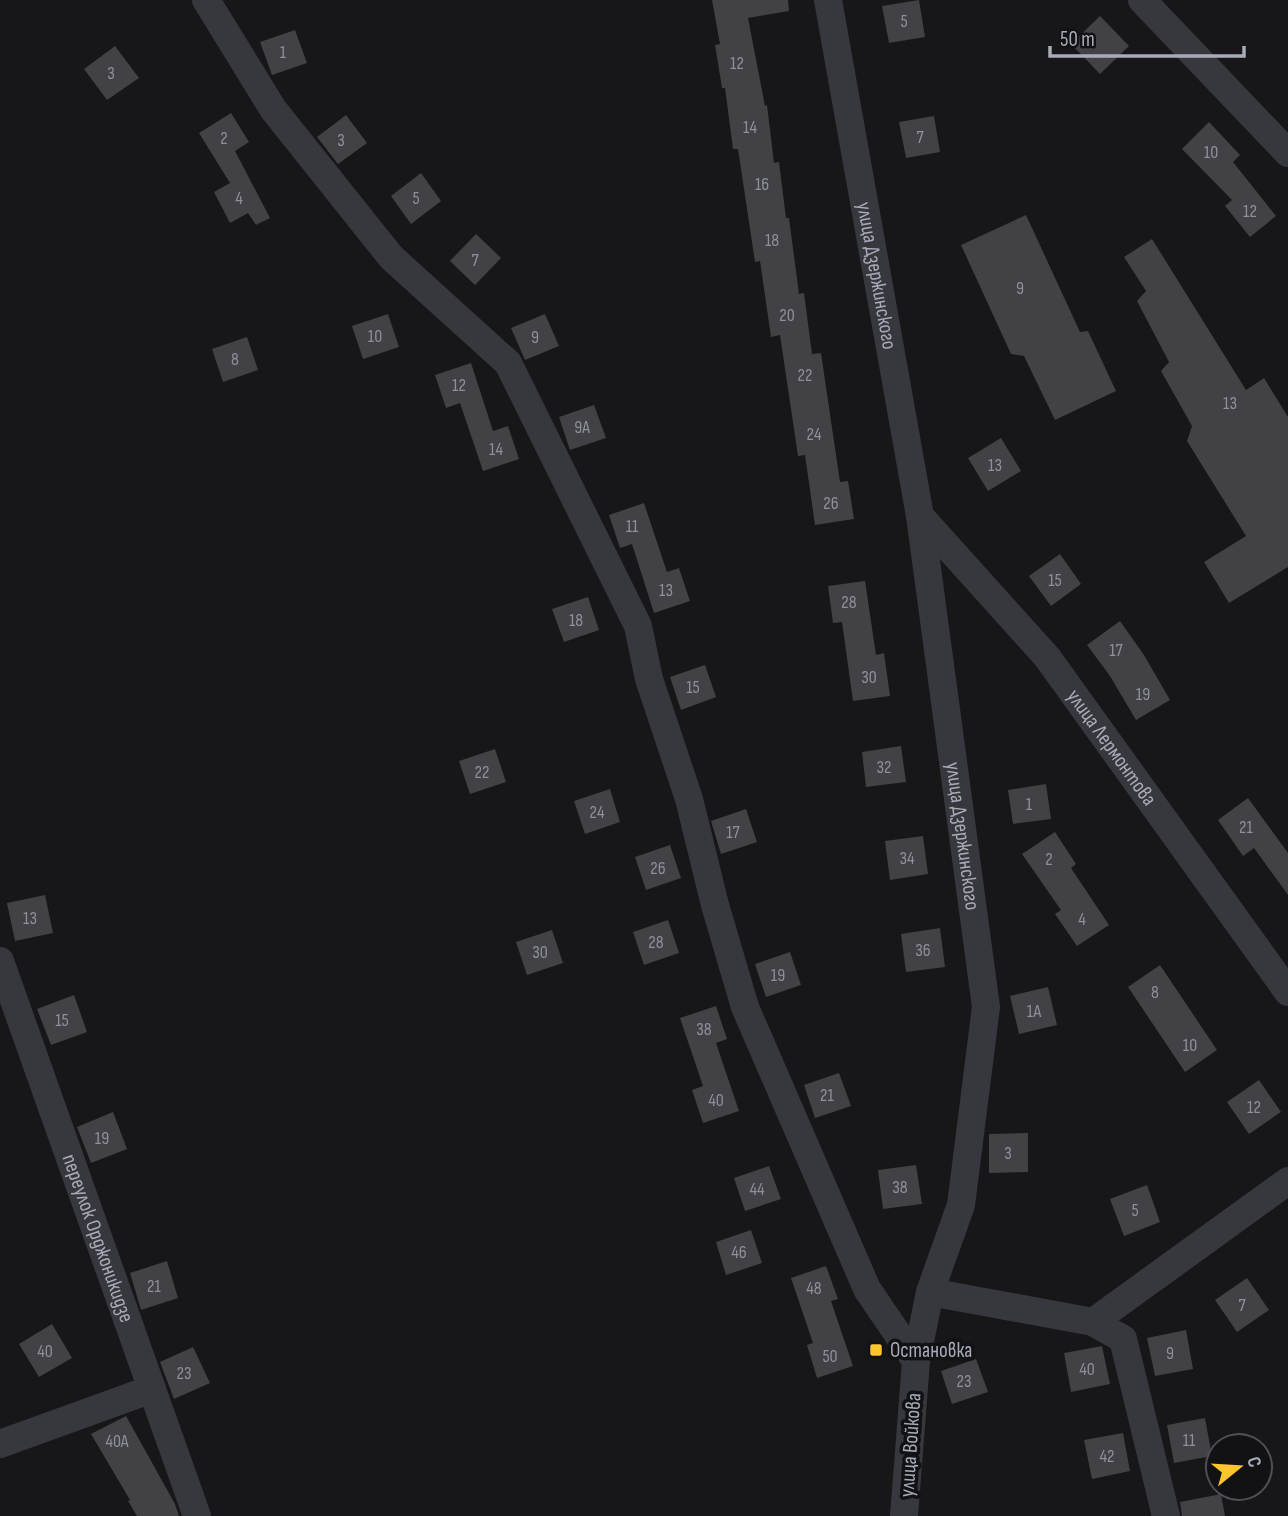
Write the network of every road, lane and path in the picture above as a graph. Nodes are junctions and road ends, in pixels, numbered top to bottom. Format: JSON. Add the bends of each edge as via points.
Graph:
{"nodes":[{"id":1,"x":206,"y":0,"type":"edge"},
{"id":2,"x":828,"y":0,"type":"edge"},
{"id":3,"x":1142,"y":0,"type":"edge"},
{"id":4,"x":1288,"y":153,"type":"edge"},
{"id":5,"x":920,"y":516,"type":"junction"},
{"id":6,"x":0,"y":961,"type":"edge"},
{"id":7,"x":1288,"y":992,"type":"edge"},
{"id":8,"x":1288,"y":1181,"type":"edge"},
{"id":9,"x":930,"y":1292,"type":"junction"},
{"id":10,"x":1093,"y":1322,"type":"junction"},
{"id":11,"x":916,"y":1361,"type":"junction"},
{"id":12,"x":152,"y":1390,"type":"junction"},
{"id":13,"x":0,"y":1444,"type":"edge"},
{"id":14,"x":197,"y":1516,"type":"edge"},
{"id":15,"x":904,"y":1516,"type":"edge"},
{"id":16,"x":1167,"y":1516,"type":"edge"}],
"edges":[{"from":1,"to":11,"type":"street","via":[[273,109],[391,257],[508,363],[638,626],[649,679],[690,800],[745,1007],[867,1289]]},
{"from":2,"to":5,"type":"street","name":"улица Дзержинского"},
{"from":3,"to":4,"type":"street"},
{"from":5,"to":7,"type":"street","name":"улица Лермонтова","via":[[1047,657]]},
{"from":5,"to":9,"type":"street","name":"улица Дзержинского","via":[[986,1007],[961,1205]]},
{"from":6,"to":12,"type":"street","name":"переулок Орджоникидзе"},
{"from":8,"to":10,"type":"street"},
{"from":9,"to":10,"type":"street"},
{"from":9,"to":11,"type":"street","name":"улица Войкова"},
{"from":10,"to":16,"type":"street","via":[[1124,1339]]},
{"from":11,"to":15,"type":"street","name":"улица Войкова"},
{"from":12,"to":13,"type":"street"},
{"from":12,"to":14,"type":"street","name":"переулок Орджоникидзе"}]}
